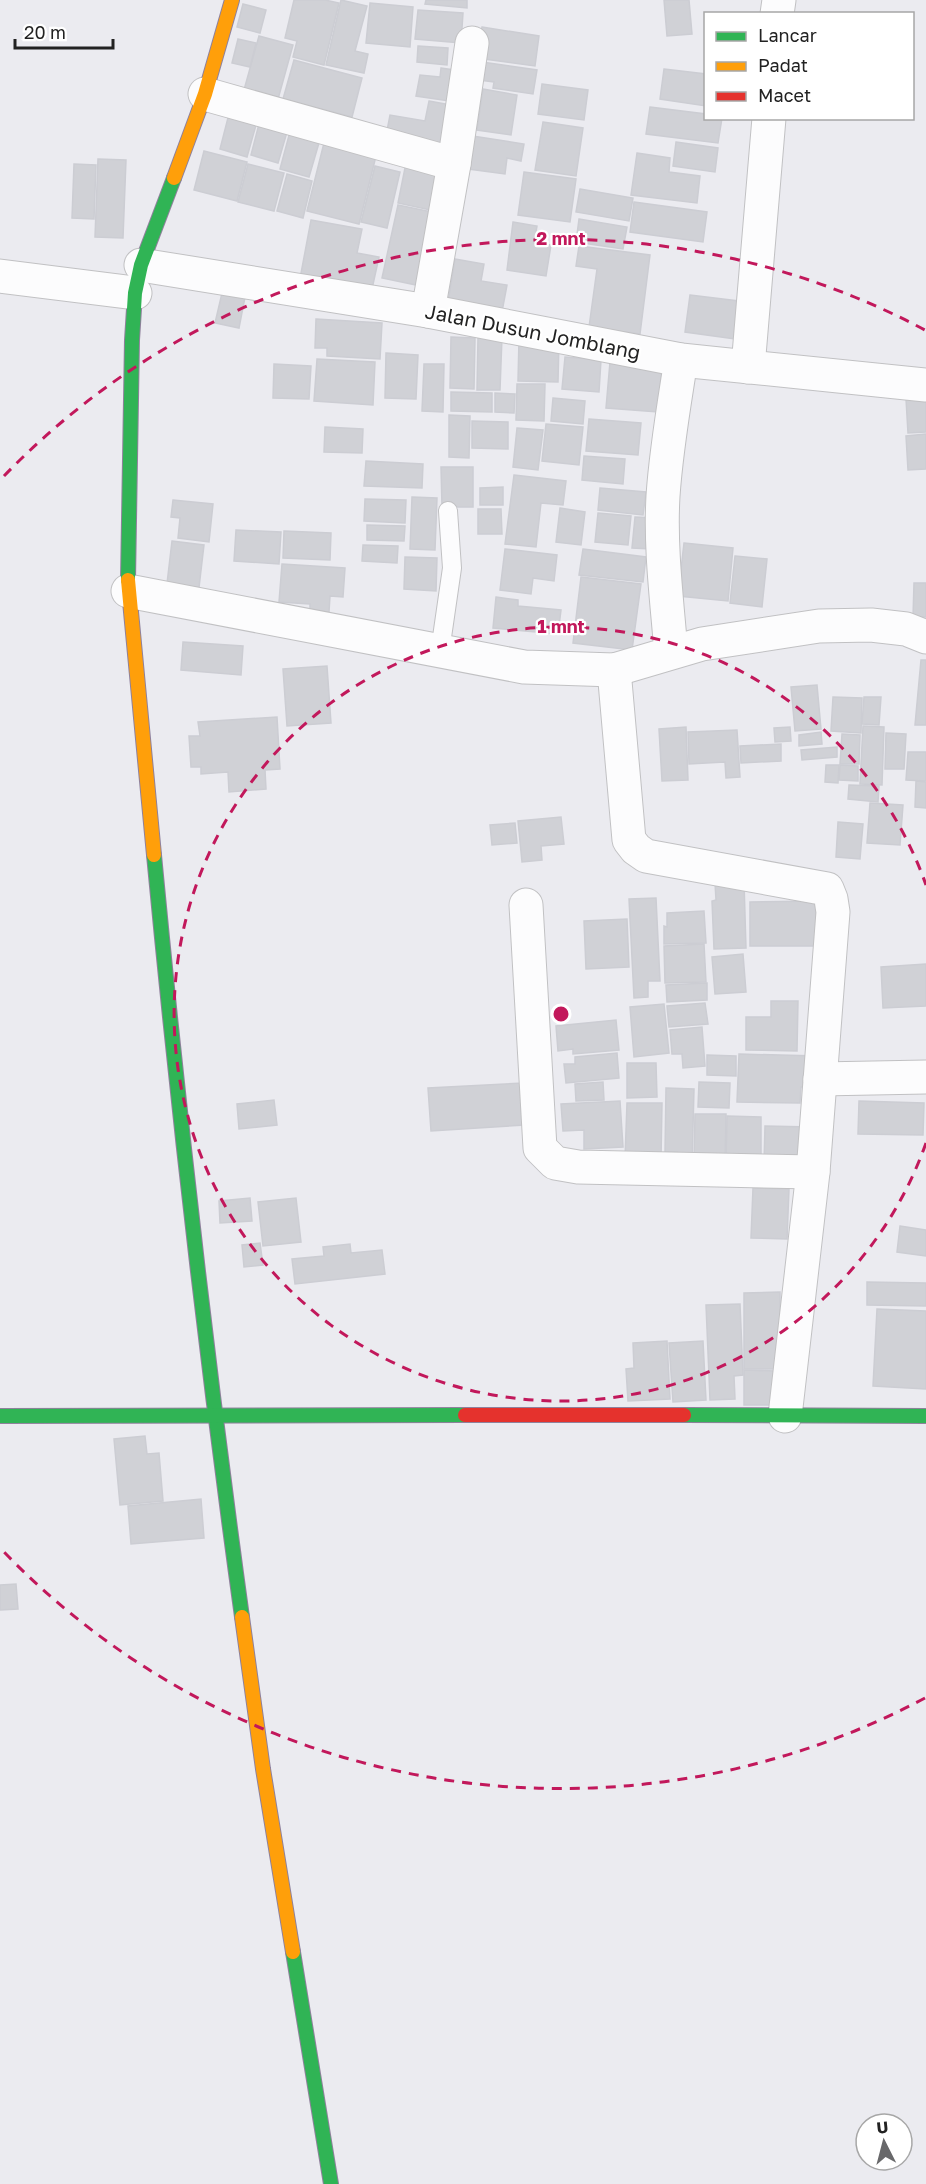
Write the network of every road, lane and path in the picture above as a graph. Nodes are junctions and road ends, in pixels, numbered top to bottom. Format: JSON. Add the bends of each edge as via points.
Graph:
{"nodes":[{"id":1,"x":232,"y":0,"type":"edge"},
{"id":2,"x":472,"y":43,"type":"dead end"},
{"id":3,"x":205,"y":94,"type":"junction"},
{"id":4,"x":769,"y":120,"type":"edge"},
{"id":5,"x":454,"y":164,"type":"junction"},
{"id":6,"x":0,"y":276,"type":"edge"},
{"id":7,"x":138,"y":279,"type":"junction"},
{"id":8,"x":428,"y":311,"type":"junction"},
{"id":9,"x":681,"y":360,"type":"junction"},
{"id":10,"x":748,"y":367,"type":"junction"},
{"id":11,"x":926,"y":385,"type":"edge"},
{"id":12,"x":448,"y":511,"type":"dead end"},
{"id":13,"x":128,"y":591,"type":"junction"},
{"id":14,"x":926,"y":637,"type":"edge"},
{"id":15,"x":440,"y":651,"type":"junction"},
{"id":16,"x":671,"y":652,"type":"junction"},
{"id":17,"x":614,"y":670,"type":"junction"},
{"id":18,"x":526,"y":905,"type":"dead end"},
{"id":19,"x":926,"y":1077,"type":"edge"},
{"id":20,"x":820,"y":1079,"type":"junction"},
{"id":21,"x":813,"y":1172,"type":"junction"},
{"id":22,"x":214,"y":1414,"type":"junction"},
{"id":23,"x":0,"y":1416,"type":"edge"},
{"id":24,"x":785,"y":1416,"type":"junction"},
{"id":25,"x":926,"y":1416,"type":"edge"},
{"id":26,"x":331,"y":2184,"type":"edge"}],
"edges":[{"from":1,"to":3,"type":"street"},
{"from":2,"to":5,"type":"street"},
{"from":3,"to":5,"type":"street"},
{"from":3,"to":7,"type":"street"},
{"from":4,"to":10,"type":"street"},
{"from":5,"to":8,"type":"street"},
{"from":6,"to":7,"type":"street","name":"Jalan Dusun Jomblang"},
{"from":7,"to":8,"type":"street","name":"Jalan Dusun Jomblang"},
{"from":7,"to":13,"type":"street","via":[[132,340]]},
{"from":8,"to":9,"type":"street","name":"Jalan Dusun Jomblang"},
{"from":9,"to":10,"type":"street","name":"Jalan Dusun Jomblang"},
{"from":9,"to":16,"type":"street","via":[[663,498]]},
{"from":10,"to":11,"type":"street","name":"Jalan Dusun Jomblang"},
{"from":12,"to":15,"type":"lane","via":[[452,568]]},
{"from":13,"to":15,"type":"street"},
{"from":13,"to":22,"type":"street","via":[[173,1054]]},
{"from":14,"to":16,"type":"street","via":[[906,629],[871,625],[819,626]]},
{"from":15,"to":17,"type":"street","via":[[524,667]]},
{"from":16,"to":17,"type":"street"},
{"from":17,"to":20,"type":"street","via":[[629,840],[636,849],[646,856],[827,889],[833,912]]},
{"from":18,"to":21,"type":"street","via":[[540,1148],[555,1163],[578,1167]]},
{"from":19,"to":20,"type":"street"},
{"from":20,"to":21,"type":"street"},
{"from":21,"to":24,"type":"street"},
{"from":22,"to":23,"type":"street"},
{"from":22,"to":24,"type":"street"},
{"from":22,"to":26,"type":"street","via":[[263,1768]]},
{"from":24,"to":25,"type":"street"}]}
